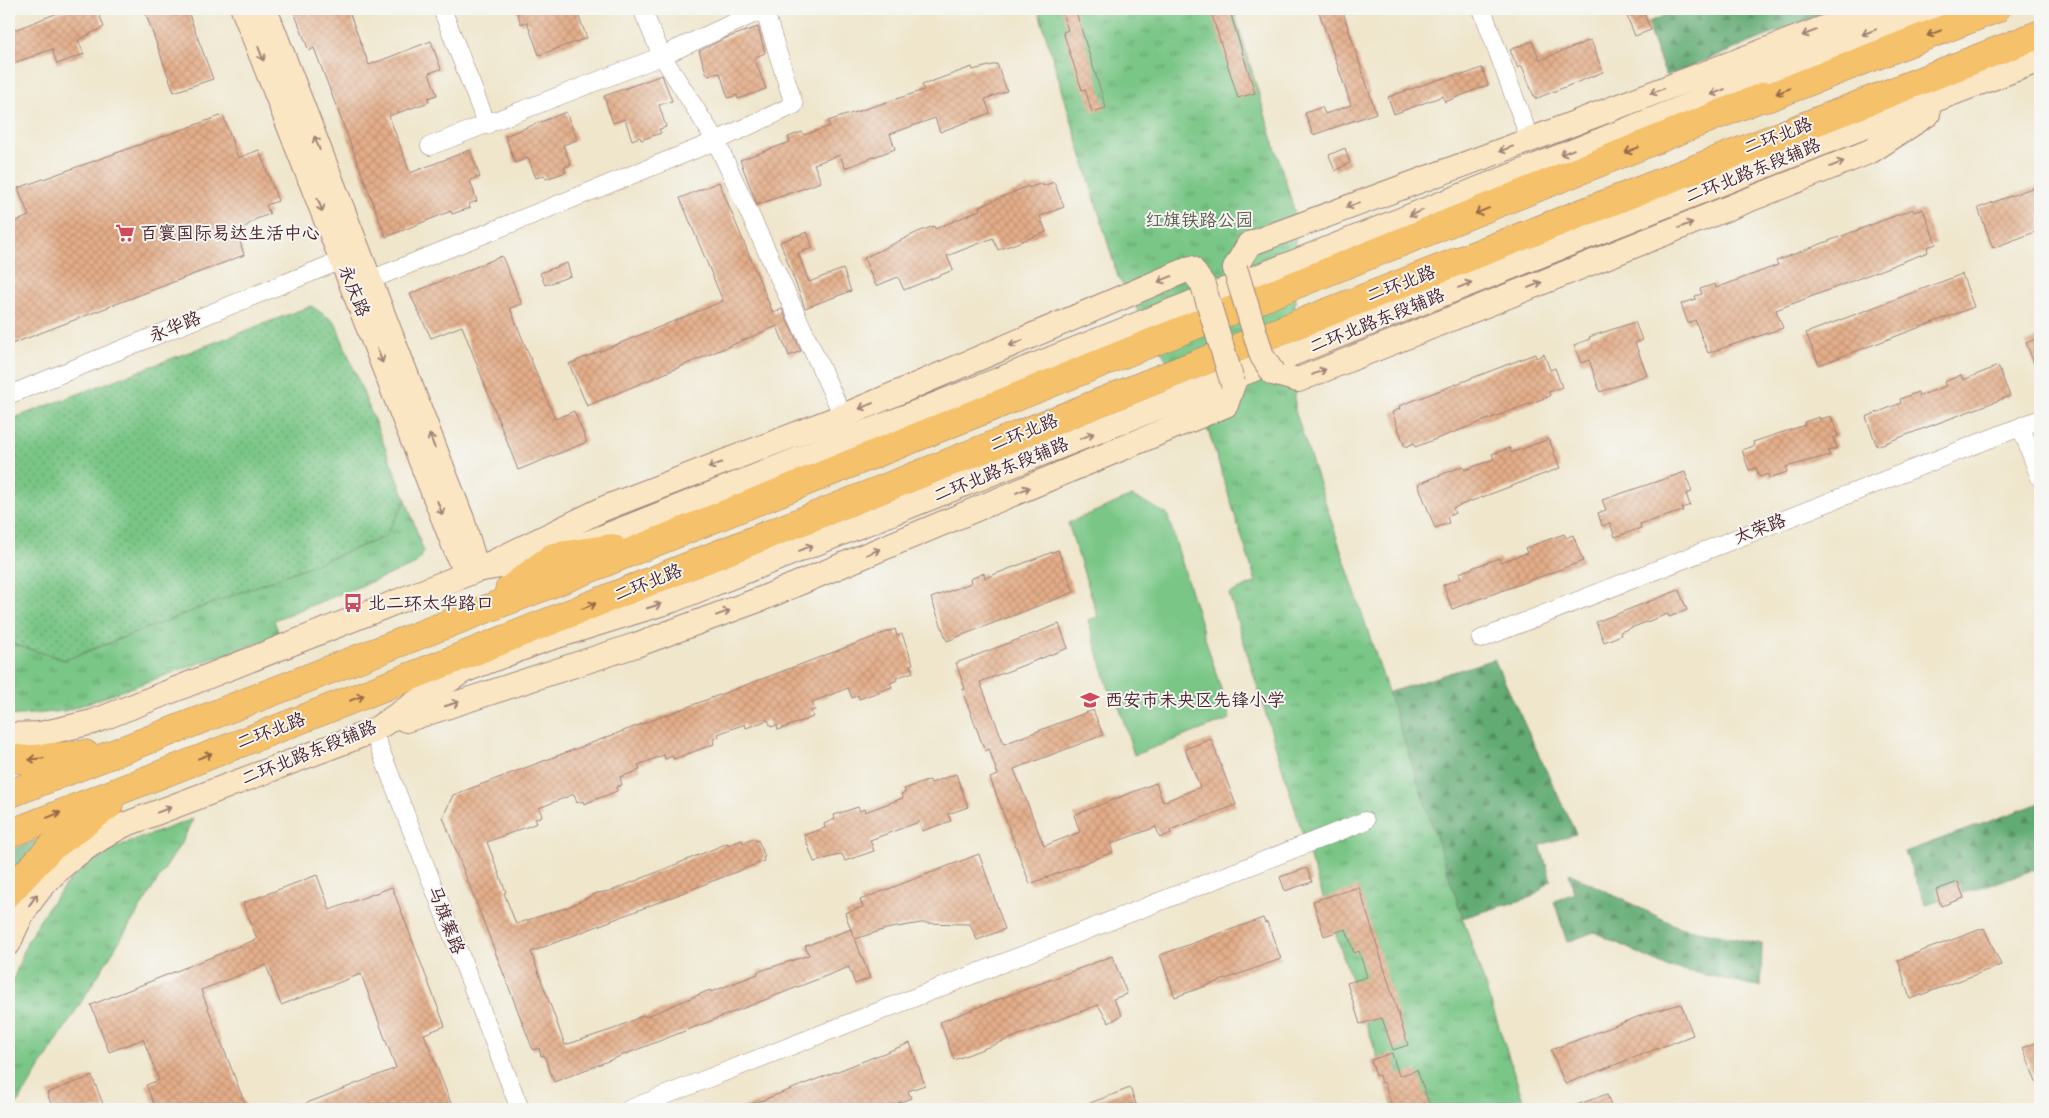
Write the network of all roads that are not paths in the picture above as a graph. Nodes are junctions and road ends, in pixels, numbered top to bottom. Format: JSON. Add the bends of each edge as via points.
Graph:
{"nodes":[{"id":1,"x":243,"y":9,"type":"edge"},
{"id":2,"x":265,"y":9,"type":"edge"},
{"id":3,"x":442,"y":9,"type":"edge"},
{"id":4,"x":642,"y":9,"type":"edge"},
{"id":5,"x":764,"y":9,"type":"edge"},
{"id":6,"x":1482,"y":9,"type":"edge"},
{"id":7,"x":1929,"y":9,"type":"edge"},
{"id":8,"x":1959,"y":9,"type":"edge"},
{"id":9,"x":1996,"y":9,"type":"edge"},
{"id":10,"x":2040,"y":34,"type":"edge"},
{"id":11,"x":2040,"y":43,"type":"edge"},
{"id":12,"x":662,"y":56,"type":"junction"},
{"id":13,"x":2040,"y":60,"type":"edge"},
{"id":14,"x":1965,"y":90,"type":"junction"},
{"id":15,"x":487,"y":124,"type":"junction"},
{"id":16,"x":1530,"y":140,"type":"junction"},
{"id":17,"x":716,"y":141,"type":"junction"},
{"id":18,"x":430,"y":146,"type":"dead end"},
{"id":19,"x":342,"y":260,"type":"junction"},
{"id":20,"x":361,"y":283,"type":"junction"},
{"id":21,"x":9,"y":394,"type":"edge"},
{"id":22,"x":843,"y":416,"type":"junction"},
{"id":23,"x":2040,"y":420,"type":"edge"},
{"id":24,"x":2021,"y":427,"type":"junction"},
{"id":25,"x":2040,"y":478,"type":"edge"},
{"id":26,"x":662,"y":539,"type":"junction"},
{"id":27,"x":553,"y":557,"type":"junction"},
{"id":28,"x":471,"y":572,"type":"junction"},
{"id":29,"x":479,"y":611,"type":"junction"},
{"id":30,"x":618,"y":618,"type":"junction"},
{"id":31,"x":1481,"y":639,"type":"dead end"},
{"id":32,"x":540,"y":641,"type":"junction"},
{"id":33,"x":582,"y":643,"type":"junction"},
{"id":34,"x":495,"y":644,"type":"junction"},
{"id":35,"x":636,"y":645,"type":"junction"},
{"id":36,"x":464,"y":671,"type":"junction"},
{"id":37,"x":533,"y":678,"type":"junction"},
{"id":38,"x":373,"y":731,"type":"junction"},
{"id":39,"x":9,"y":735,"type":"edge"},
{"id":40,"x":119,"y":751,"type":"junction"},
{"id":41,"x":9,"y":758,"type":"edge"},
{"id":42,"x":149,"y":777,"type":"junction"},
{"id":43,"x":9,"y":794,"type":"edge"},
{"id":44,"x":1365,"y":821,"type":"dead end"},
{"id":45,"x":9,"y":834,"type":"edge"},
{"id":46,"x":9,"y":892,"type":"edge"},
{"id":47,"x":9,"y":943,"type":"edge"},
{"id":48,"x":520,"y":1109,"type":"edge"},
{"id":49,"x":630,"y":1109,"type":"edge"}],
"edges":[{"from":1,"to":19,"type":"street","name":"永庆路","one_way":true},
{"from":20,"to":2,"type":"street","name":"永庆路","one_way":true},
{"from":3,"to":15,"type":"street"},
{"from":4,"to":12,"type":"street"},
{"from":5,"to":12,"type":"street"},
{"from":5,"to":17,"type":"street","via":[[794,105]]},
{"from":6,"to":16,"type":"street"},
{"from":7,"to":8,"type":"street"},
{"from":7,"to":16,"type":"street","one_way":true,"via":[[1863,13]]},
{"from":7,"to":27,"type":"street","one_way":true},
{"from":9,"to":26,"type":"highway","name":"二环北路","one_way":true,"via":[[1767,98],[1765,96]]},
{"from":34,"to":10,"type":"highway","name":"二环北路","one_way":true,"via":[[1308,320]]},
{"from":11,"to":14,"type":"street"},
{"from":12,"to":15,"type":"street"},
{"from":12,"to":17,"type":"street"},
{"from":13,"to":14,"type":"street","name":"二环北路东段辅路"},
{"from":16,"to":14,"type":"street","one_way":true,"bridge":true,"via":[[1249,244],[1235,268],[1262,356],[1273,373],[1298,380],[1871,151]]},
{"from":30,"to":14,"type":"street","name":"二环北路东段辅路","one_way":true,"via":[[674,600],[1854,131]]},
{"from":15,"to":18,"type":"street"},
{"from":17,"to":20,"type":"street"},
{"from":17,"to":22,"type":"street"},
{"from":19,"to":20,"type":"street","name":"永庆路"},
{"from":19,"to":21,"type":"street","name":"永华路"},
{"from":20,"to":28,"type":"street","name":"永庆路","via":[[462,519]]},
{"from":22,"to":28,"type":"street","one_way":true,"via":[[605,508]]},
{"from":35,"to":22,"type":"street","one_way":true,"bridge":true,"via":[[761,599],[1226,405],[1233,384],[1204,285],[1191,268]]},
{"from":23,"to":24,"type":"street","name":"太荣路"},
{"from":24,"to":25,"type":"street"},
{"from":24,"to":31,"type":"street","name":"太荣路"},
{"from":26,"to":27,"type":"highway"},
{"from":26,"to":29,"type":"highway","name":"二环北路"},
{"from":27,"to":28,"type":"street"},
{"from":27,"to":29,"type":"highway"},
{"from":28,"to":39,"type":"street","via":[[93,722],[40,734]]},
{"from":29,"to":40,"type":"highway","name":"二环北路"},
{"from":30,"to":32,"type":"street","name":"二环北路东段辅路"},
{"from":30,"to":33,"type":"street"},
{"from":32,"to":33,"type":"street"},
{"from":32,"to":34,"type":"highway"},
{"from":32,"to":36,"type":"street","name":"二环北路东段辅路"},
{"from":33,"to":35,"type":"street"},
{"from":33,"to":37,"type":"street"},
{"from":34,"to":36,"type":"highway"},
{"from":42,"to":34,"type":"highway","name":"二环北路","one_way":true},
{"from":35,"to":37,"type":"street"},
{"from":36,"to":38,"type":"street","name":"二环北路东段辅路"},
{"from":38,"to":37,"type":"street","one_way":true},
{"from":47,"to":38,"type":"street","name":"二环北路东段辅路","one_way":true,"via":[[33,899],[60,866],[94,841],[124,825]]},
{"from":38,"to":48,"type":"street","name":"马旗寨路"},
{"from":40,"to":41,"type":"highway","one_way":true,"via":[[25,760]]},
{"from":40,"to":43,"type":"highway","name":"二环北路"},
{"from":45,"to":42,"type":"highway","name":"二环北路","one_way":true},
{"from":42,"to":46,"type":"highway","via":[[49,849]]},
{"from":44,"to":49,"type":"street"}]}
